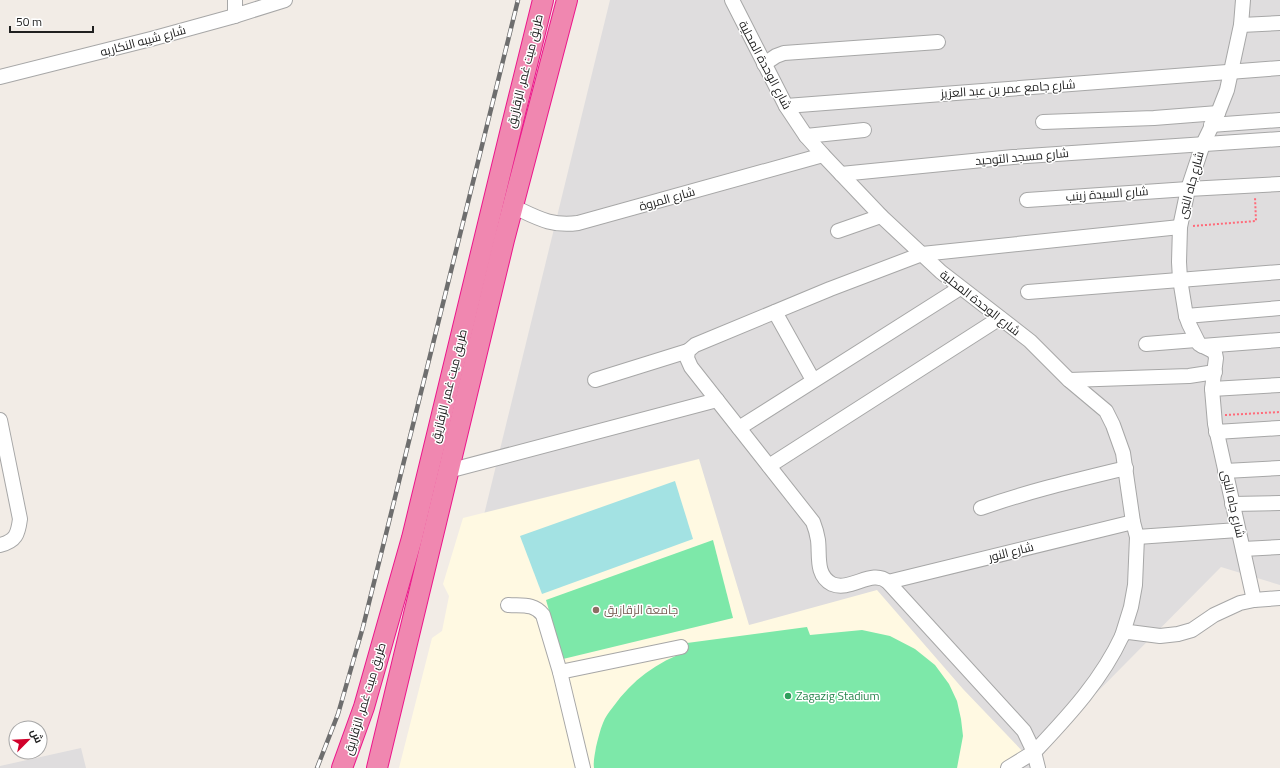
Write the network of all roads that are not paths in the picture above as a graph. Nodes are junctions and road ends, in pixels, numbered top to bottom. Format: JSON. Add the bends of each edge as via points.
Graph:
{"nodes":[{"id":1,"x":234,"y":0,"type":"edge"},
{"id":2,"x":285,"y":0,"type":"edge"},
{"id":3,"x":544,"y":0,"type":"edge"},
{"id":4,"x":567,"y":0,"type":"edge"},
{"id":5,"x":732,"y":0,"type":"edge"},
{"id":6,"x":1243,"y":0,"type":"edge"},
{"id":7,"x":235,"y":16,"type":"junction"},
{"id":8,"x":1280,"y":23,"type":"edge"},
{"id":9,"x":1241,"y":25,"type":"junction"},
{"id":10,"x":938,"y":42,"type":"dead end"},
{"id":11,"x":764,"y":64,"type":"junction"},
{"id":12,"x":1280,"y":68,"type":"edge"},
{"id":13,"x":1231,"y":72,"type":"junction"},
{"id":14,"x":0,"y":77,"type":"edge"},
{"id":15,"x":786,"y":106,"type":"junction"},
{"id":16,"x":1215,"y":119,"type":"junction"},
{"id":17,"x":1280,"y":120,"type":"edge"},
{"id":18,"x":1043,"y":122,"type":"dead end"},
{"id":19,"x":864,"y":130,"type":"dead end"},
{"id":20,"x":806,"y":136,"type":"junction"},
{"id":21,"x":1280,"y":139,"type":"edge"},
{"id":22,"x":1203,"y":144,"type":"junction"},
{"id":23,"x":823,"y":155,"type":"junction"},
{"id":24,"x":841,"y":174,"type":"junction"},
{"id":25,"x":1280,"y":184,"type":"edge"},
{"id":26,"x":1188,"y":188,"type":"junction"},
{"id":27,"x":1027,"y":200,"type":"dead end"},
{"id":28,"x":512,"y":206,"type":"junction"},
{"id":29,"x":881,"y":216,"type":"junction"},
{"id":30,"x":1180,"y":227,"type":"junction"},
{"id":31,"x":838,"y":231,"type":"dead end"},
{"id":32,"x":922,"y":254,"type":"junction"},
{"id":33,"x":1280,"y":272,"type":"edge"},
{"id":34,"x":1180,"y":280,"type":"junction"},
{"id":35,"x":960,"y":288,"type":"junction"},
{"id":36,"x":1028,"y":292,"type":"dead end"},
{"id":37,"x":1280,"y":308,"type":"edge"},
{"id":38,"x":775,"y":312,"type":"junction"},
{"id":39,"x":1186,"y":316,"type":"junction"},
{"id":40,"x":1000,"y":318,"type":"junction"},
{"id":41,"x":1280,"y":340,"type":"edge"},
{"id":42,"x":1199,"y":343,"type":"junction"},
{"id":43,"x":1146,"y":344,"type":"dead end"},
{"id":44,"x":688,"y":351,"type":"junction"},
{"id":45,"x":1215,"y":372,"type":"junction"},
{"id":46,"x":595,"y":380,"type":"dead end"},
{"id":47,"x":814,"y":380,"type":"junction"},
{"id":48,"x":1069,"y":380,"type":"junction"},
{"id":49,"x":1280,"y":385,"type":"edge"},
{"id":50,"x":1212,"y":389,"type":"junction"},
{"id":51,"x":717,"y":400,"type":"junction"},
{"id":52,"x":0,"y":420,"type":"edge"},
{"id":53,"x":739,"y":428,"type":"junction"},
{"id":54,"x":1280,"y":428,"type":"edge"},
{"id":55,"x":1216,"y":432,"type":"junction"},
{"id":56,"x":769,"y":466,"type":"junction"},
{"id":57,"x":1126,"y":468,"type":"junction"},
{"id":58,"x":1280,"y":468,"type":"edge"},
{"id":59,"x":448,"y":471,"type":"junction"},
{"id":60,"x":1225,"y":471,"type":"junction"},
{"id":61,"x":1280,"y":503,"type":"edge"},
{"id":62,"x":1232,"y":504,"type":"junction"},
{"id":63,"x":981,"y":508,"type":"dead end"},
{"id":64,"x":1133,"y":522,"type":"junction"},
{"id":65,"x":1238,"y":530,"type":"junction"},
{"id":66,"x":1136,"y":537,"type":"junction"},
{"id":67,"x":0,"y":545,"type":"edge"},
{"id":68,"x":1280,"y":547,"type":"edge"},
{"id":69,"x":1243,"y":549,"type":"junction"},
{"id":70,"x":888,"y":582,"type":"junction"},
{"id":71,"x":1280,"y":598,"type":"edge"},
{"id":72,"x":1254,"y":600,"type":"junction"},
{"id":73,"x":508,"y":605,"type":"dead end"},
{"id":74,"x":1122,"y":636,"type":"junction"},
{"id":75,"x":681,"y":647,"type":"dead end"},
{"id":76,"x":560,"y":672,"type":"junction"},
{"id":77,"x":1034,"y":752,"type":"junction"},
{"id":78,"x":342,"y":768,"type":"edge"},
{"id":79,"x":376,"y":768,"type":"edge"},
{"id":80,"x":582,"y":768,"type":"edge"},
{"id":81,"x":1008,"y":768,"type":"edge"},
{"id":82,"x":1038,"y":768,"type":"edge"}],
"edges":[{"from":1,"to":7,"type":"street"},
{"from":2,"to":7,"type":"street","name":"شارع شيبه النكاريه"},
{"from":3,"to":78,"type":"highway","name":"طريق ميت غمر, الزقازيق","via":[[510,129],[412,538],[364,707]]},
{"from":4,"to":28,"type":"highway","name":"طريق ميت غمر, الزقازيق"},
{"from":5,"to":11,"type":"street","name":"شارع الوحدة المحلية"},
{"from":6,"to":9,"type":"street","name":"شارع جاه النبى"},
{"from":7,"to":14,"type":"street","name":"شارع شيبه النكاريه"},
{"from":8,"to":9,"type":"street"},
{"from":9,"to":13,"type":"street","name":"شارع جاه النبى"},
{"from":10,"to":11,"type":"street","via":[[784,53]]},
{"from":11,"to":15,"type":"street","name":"شارع الوحدة المحلية"},
{"from":12,"to":13,"type":"street","name":"شارع جامع عمر بن عبد العزيز"},
{"from":13,"to":15,"type":"street","name":"شارع جامع عمر بن عبد العزيز"},
{"from":13,"to":16,"type":"street","name":"شارع جاه النبى","via":[[1227,90]]},
{"from":15,"to":20,"type":"street","name":"شارع الوحدة المحلية"},
{"from":16,"to":17,"type":"street"},
{"from":16,"to":18,"type":"street","via":[[1154,118]]},
{"from":16,"to":22,"type":"street","name":"شارع جاه النبى"},
{"from":19,"to":20,"type":"street"},
{"from":20,"to":23,"type":"street","name":"شارع الوحدة المحلية"},
{"from":21,"to":22,"type":"street","name":"شارع مسجد التوحيد"},
{"from":22,"to":24,"type":"street","name":"شارع مسجد التوحيد","via":[[1013,157]]},
{"from":22,"to":26,"type":"street","name":"شارع جاه النبى"},
{"from":23,"to":24,"type":"street","name":"شارع الوحدة المحلية"},
{"from":23,"to":28,"type":"street","name":"شارع المروة","via":[[578,223],[562,225],[546,222]]},
{"from":24,"to":29,"type":"street","name":"شارع الوحدة المحلية"},
{"from":25,"to":26,"type":"street","name":"شارع السيدة زينب"},
{"from":26,"to":27,"type":"street","name":"شارع السيدة زينب"},
{"from":26,"to":30,"type":"street","name":"شارع جاه النبى"},
{"from":28,"to":59,"type":"highway","name":"طريق ميت غمر, الزقازيق"},
{"from":29,"to":31,"type":"street"},
{"from":29,"to":32,"type":"street","name":"شارع الوحدة المحلية"},
{"from":30,"to":32,"type":"street"},
{"from":30,"to":34,"type":"street","name":"شارع جاه النبى"},
{"from":32,"to":35,"type":"street","name":"شارع الوحدة المحلية"},
{"from":32,"to":38,"type":"street"},
{"from":33,"to":34,"type":"street"},
{"from":34,"to":36,"type":"street"},
{"from":34,"to":39,"type":"street","name":"شارع جاه النبى"},
{"from":35,"to":40,"type":"street","name":"شارع الوحدة المحلية"},
{"from":35,"to":47,"type":"street"},
{"from":37,"to":39,"type":"street"},
{"from":38,"to":44,"type":"street","via":[[696,345]]},
{"from":38,"to":47,"type":"street"},
{"from":39,"to":42,"type":"street","name":"شارع جاه النبى"},
{"from":40,"to":48,"type":"street","name":"شارع الوحدة المحلية","via":[[1030,341]]},
{"from":40,"to":56,"type":"street"},
{"from":41,"to":42,"type":"street"},
{"from":42,"to":43,"type":"street"},
{"from":42,"to":45,"type":"street","name":"شارع جاه النبى","via":[[1215,353]]},
{"from":44,"to":46,"type":"street"},
{"from":44,"to":51,"type":"street","via":[[690,367]]},
{"from":45,"to":48,"type":"street","via":[[1189,376]]},
{"from":45,"to":50,"type":"street","name":"شارع جاه النبى"},
{"from":47,"to":53,"type":"street"},
{"from":48,"to":57,"type":"street","name":"شارع الوحدة المحلية","via":[[1106,411],[1119,438]]},
{"from":49,"to":50,"type":"street"},
{"from":50,"to":55,"type":"street","name":"شارع جاه النبى"},
{"from":51,"to":53,"type":"street"},
{"from":51,"to":59,"type":"street"},
{"from":52,"to":67,"type":"street","via":[[20,519],[14,539]]},
{"from":53,"to":56,"type":"street"},
{"from":54,"to":55,"type":"street"},
{"from":55,"to":60,"type":"street","name":"شارع جاه النبى"},
{"from":56,"to":70,"type":"street","via":[[814,522],[818,539],[819,566],[823,577],[833,584],[841,585],[876,577],[884,578]]},
{"from":57,"to":63,"type":"street","via":[[1039,489]]},
{"from":57,"to":64,"type":"street","name":"شارع الوحدة المحلية"},
{"from":58,"to":60,"type":"street"},
{"from":59,"to":79,"type":"highway","name":"طريق ميت غمر, الزقازيق"},
{"from":60,"to":62,"type":"street","name":"شارع جاه النبى"},
{"from":61,"to":62,"type":"street"},
{"from":62,"to":65,"type":"street","name":"شارع جاه النبى"},
{"from":64,"to":66,"type":"street","name":"شارع الوحدة المحلية"},
{"from":64,"to":70,"type":"street","name":"شارع النور"},
{"from":65,"to":66,"type":"street"},
{"from":65,"to":69,"type":"street","name":"شارع جاه النبى"},
{"from":66,"to":74,"type":"street","name":"شارع الوحدة المحلية","via":[[1135,585]]},
{"from":68,"to":69,"type":"street"},
{"from":69,"to":72,"type":"street","name":"شارع جاه النبى"},
{"from":70,"to":77,"type":"street","via":[[1024,732]]},
{"from":71,"to":72,"type":"street"},
{"from":72,"to":74,"type":"street","via":[[1226,609],[1192,630],[1178,634],[1160,636],[1129,632]]},
{"from":73,"to":76,"type":"street","via":[[533,606],[539,609]]},
{"from":74,"to":77,"type":"street","name":"شارع الوحدة المحلية","via":[[1091,689]]},
{"from":75,"to":76,"type":"street"},
{"from":76,"to":80,"type":"street"},
{"from":77,"to":81,"type":"street","name":"شارع الوحدة المحلية"},
{"from":77,"to":82,"type":"street"}]}
